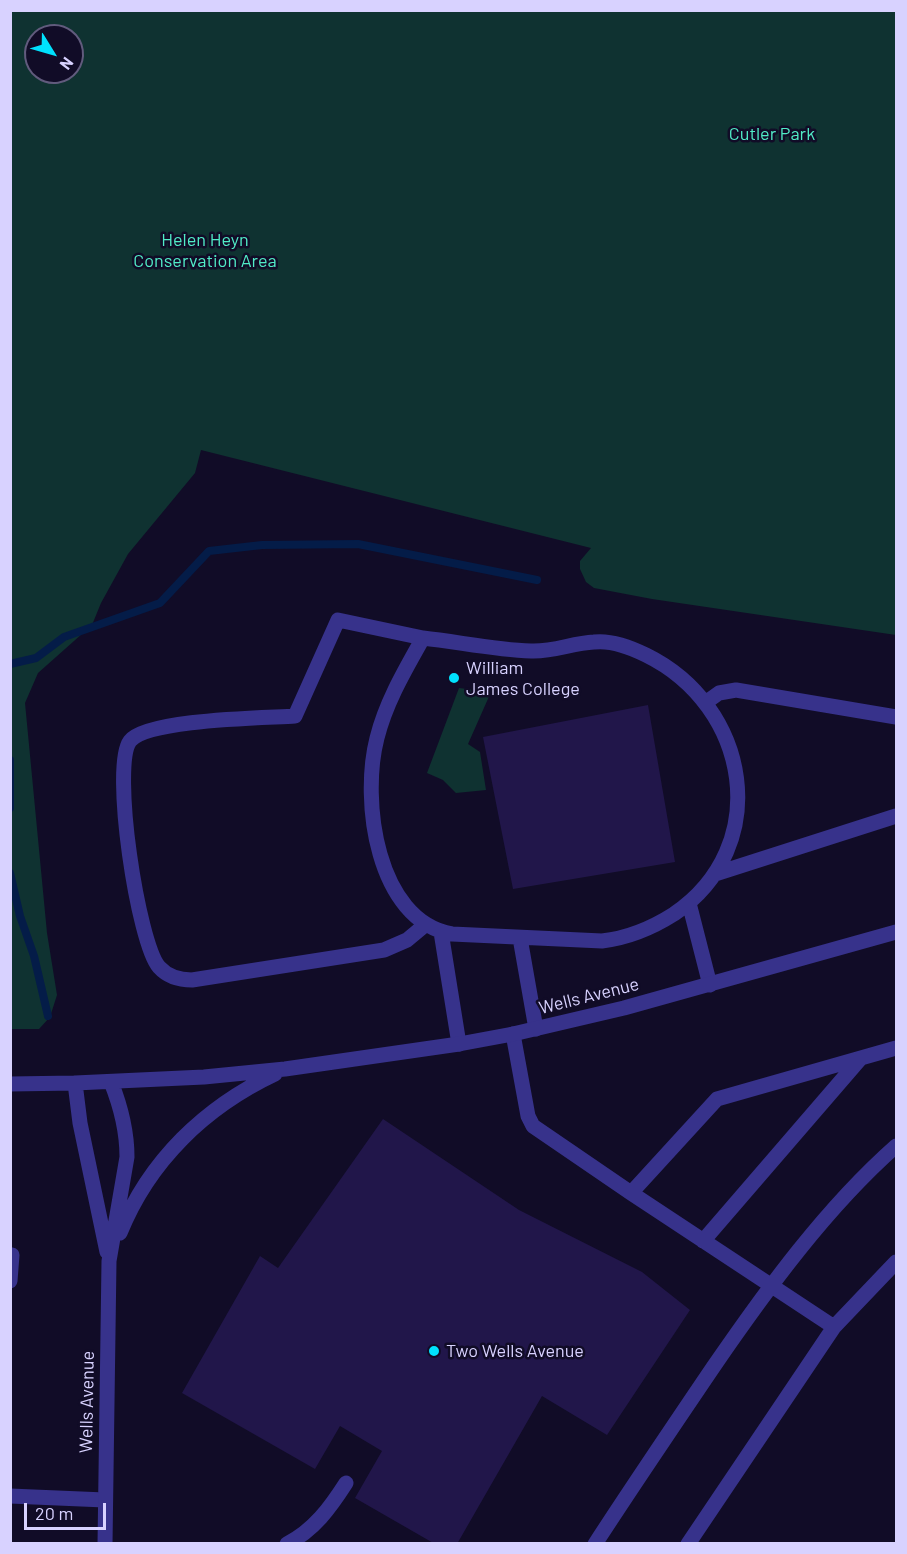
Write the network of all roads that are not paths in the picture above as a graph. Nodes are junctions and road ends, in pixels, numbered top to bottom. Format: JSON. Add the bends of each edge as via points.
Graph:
{"nodes":[{"id":1,"x":423,"y":638,"type":"junction"},
{"id":2,"x":705,"y":703,"type":"junction"},
{"id":3,"x":897,"y":717,"type":"edge"},
{"id":4,"x":897,"y":816,"type":"edge"},
{"id":5,"x":715,"y":874,"type":"junction"},
{"id":6,"x":689,"y":903,"type":"junction"},
{"id":7,"x":425,"y":925,"type":"junction"},
{"id":8,"x":441,"y":932,"type":"junction"},
{"id":9,"x":897,"y":932,"type":"edge"},
{"id":10,"x":520,"y":938,"type":"junction"},
{"id":11,"x":710,"y":985,"type":"junction"},
{"id":12,"x":537,"y":1029,"type":"junction"},
{"id":13,"x":513,"y":1034,"type":"junction"},
{"id":14,"x":459,"y":1044,"type":"junction"},
{"id":15,"x":897,"y":1048,"type":"edge"},
{"id":16,"x":860,"y":1058,"type":"junction"},
{"id":17,"x":285,"y":1069,"type":"junction"},
{"id":18,"x":111,"y":1082,"type":"junction"},
{"id":19,"x":75,"y":1083,"type":"junction"},
{"id":20,"x":10,"y":1084,"type":"edge"},
{"id":21,"x":897,"y":1146,"type":"edge"},
{"id":22,"x":631,"y":1193,"type":"junction"},
{"id":23,"x":703,"y":1241,"type":"junction"},
{"id":24,"x":12,"y":1255,"type":"edge"},
{"id":25,"x":109,"y":1261,"type":"junction"},
{"id":26,"x":897,"y":1262,"type":"edge"},
{"id":27,"x":10,"y":1281,"type":"edge"},
{"id":28,"x":770,"y":1285,"type":"junction"},
{"id":29,"x":834,"y":1327,"type":"junction"},
{"id":30,"x":346,"y":1483,"type":"dead end"},
{"id":31,"x":10,"y":1496,"type":"edge"},
{"id":32,"x":105,"y":1500,"type":"junction"},
{"id":33,"x":298,"y":1541,"type":"edge"},
{"id":34,"x":105,"y":1544,"type":"edge"},
{"id":35,"x":595,"y":1544,"type":"edge"},
{"id":36,"x":688,"y":1544,"type":"edge"}],
"edges":[{"from":1,"to":2,"type":"street","via":[[524,651],[550,651],[594,641],[611,643],[657,661]]},
{"from":1,"to":7,"type":"street","via":[[390,700],[376,740],[371,782],[373,823],[388,876],[404,903]]},
{"from":1,"to":7,"type":"street","via":[[339,620],[295,716],[179,725],[136,736],[124,757],[124,783],[130,855],[141,917],[154,959],[175,978],[192,980],[384,950],[407,940]]},
{"from":2,"to":3,"type":"street","via":[[719,693],[736,690]]},
{"from":2,"to":5,"type":"street","via":[[725,734],[736,770],[737,808],[732,835]]},
{"from":4,"to":5,"type":"street"},
{"from":5,"to":6,"type":"street"},
{"from":6,"to":10,"type":"street","via":[[661,922],[625,937],[602,941]]},
{"from":6,"to":11,"type":"street"},
{"from":7,"to":8,"type":"street"},
{"from":8,"to":10,"type":"street"},
{"from":8,"to":14,"type":"street"},
{"from":9,"to":11,"type":"street","name":"Wells Avenue"},
{"from":10,"to":12,"type":"street"},
{"from":11,"to":12,"type":"street","name":"Wells Avenue"},
{"from":12,"to":13,"type":"street","name":"Wells Avenue"},
{"from":13,"to":14,"type":"street","name":"Wells Avenue"},
{"from":13,"to":22,"type":"street","via":[[530,1122]]},
{"from":14,"to":17,"type":"street","name":"Wells Avenue"},
{"from":15,"to":16,"type":"street"},
{"from":16,"to":22,"type":"street","via":[[717,1099]]},
{"from":16,"to":23,"type":"street"},
{"from":17,"to":18,"type":"street","name":"Wells Avenue"},
{"from":17,"to":25,"type":"street","name":"Wells Avenue","via":[[211,1113],[157,1165],[126,1219]]},
{"from":18,"to":19,"type":"street","name":"Wells Avenue"},
{"from":18,"to":25,"type":"street","name":"Wells Avenue","via":[[121,1108],[127,1157]]},
{"from":19,"to":20,"type":"street","name":"Wells Avenue"},
{"from":19,"to":25,"type":"street","name":"Wells Avenue"},
{"from":21,"to":28,"type":"street","via":[[868,1171]]},
{"from":22,"to":23,"type":"street"},
{"from":23,"to":28,"type":"street"},
{"from":24,"to":27,"type":"street"},
{"from":25,"to":32,"type":"street","name":"Wells Avenue"},
{"from":26,"to":29,"type":"street"},
{"from":28,"to":29,"type":"street"},
{"from":28,"to":35,"type":"street"},
{"from":29,"to":36,"type":"street"},
{"from":30,"to":33,"type":"street"},
{"from":31,"to":32,"type":"street"},
{"from":32,"to":34,"type":"street","name":"Wells Avenue"}]}
